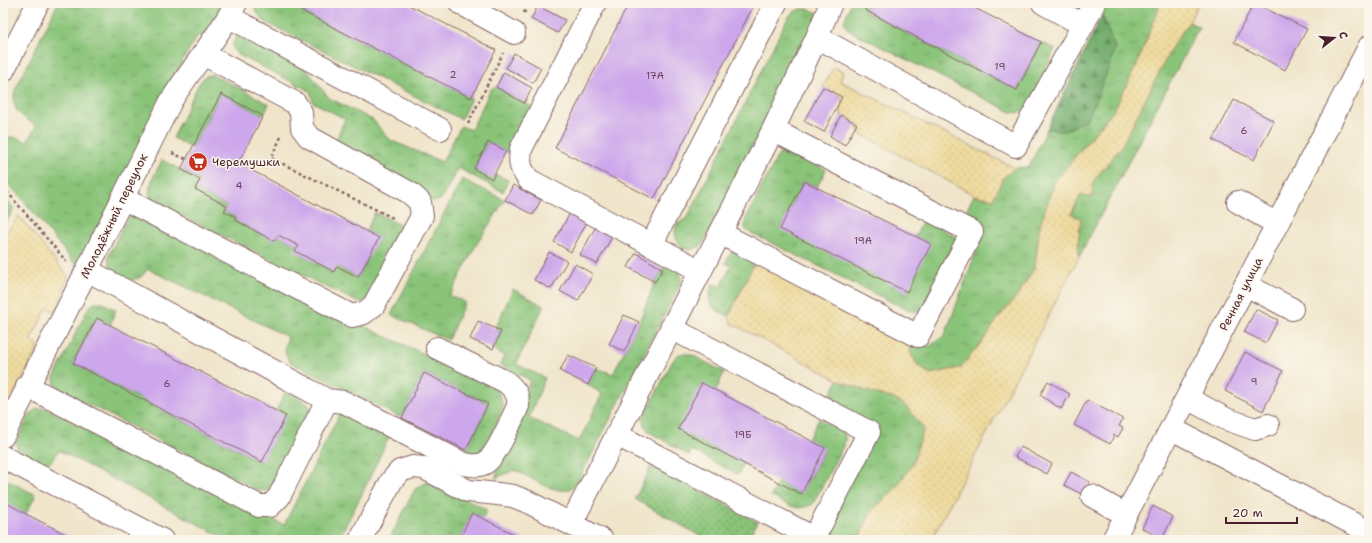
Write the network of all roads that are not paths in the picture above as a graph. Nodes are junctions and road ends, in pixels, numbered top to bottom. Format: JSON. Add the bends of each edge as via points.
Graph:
{"nodes":[{"id":1,"x":38,"y":3,"type":"edge"},
{"id":2,"x":460,"y":3,"type":"edge"},
{"id":3,"x":595,"y":3,"type":"edge"},
{"id":4,"x":776,"y":3,"type":"edge"},
{"id":5,"x":1043,"y":3,"type":"edge"},
{"id":6,"x":1094,"y":3,"type":"edge"},
{"id":7,"x":825,"y":5,"type":"edge"},
{"id":8,"x":233,"y":10,"type":"edge"},
{"id":9,"x":1083,"y":25,"type":"junction"},
{"id":10,"x":514,"y":33,"type":"road end"},
{"id":11,"x":817,"y":37,"type":"junction"},
{"id":12,"x":1369,"y":47,"type":"edge"},
{"id":13,"x":203,"y":54,"type":"junction"},
{"id":14,"x":3,"y":71,"type":"edge"},
{"id":15,"x":440,"y":129,"type":"dead end"},
{"id":16,"x":773,"y":130,"type":"junction"},
{"id":17,"x":122,"y":198,"type":"junction"},
{"id":18,"x":1238,"y":202,"type":"dead end"},
{"id":19,"x":1277,"y":224,"type":"junction"},
{"id":20,"x":720,"y":233,"type":"junction"},
{"id":21,"x":651,"y":245,"type":"junction"},
{"id":22,"x":701,"y":271,"type":"junction"},
{"id":23,"x":85,"y":275,"type":"junction"},
{"id":24,"x":1246,"y":286,"type":"junction"},
{"id":25,"x":1292,"y":309,"type":"dead end"},
{"id":26,"x":671,"y":328,"type":"junction"},
{"id":27,"x":437,"y":348,"type":"dead end"},
{"id":28,"x":27,"y":386,"type":"junction"},
{"id":29,"x":1187,"y":398,"type":"junction"},
{"id":30,"x":326,"y":400,"type":"junction"},
{"id":31,"x":1268,"y":425,"type":"dead end"},
{"id":32,"x":1172,"y":429,"type":"junction"},
{"id":33,"x":617,"y":435,"type":"junction"},
{"id":34,"x":3,"y":436,"type":"edge"},
{"id":35,"x":3,"y":457,"type":"edge"},
{"id":36,"x":1092,"y":496,"type":"dead end"},
{"id":37,"x":1131,"y":514,"type":"junction"},
{"id":38,"x":571,"y":524,"type":"junction"},
{"id":39,"x":1369,"y":532,"type":"edge"},
{"id":40,"x":362,"y":539,"type":"edge"},
{"id":41,"x":162,"y":540,"type":"edge"},
{"id":42,"x":602,"y":540,"type":"edge"},
{"id":43,"x":1113,"y":540,"type":"edge"}],
"edges":[{"from":1,"to":14,"type":"street"},
{"from":2,"to":10,"type":"street"},
{"from":3,"to":21,"type":"street","via":[[521,149],[519,162],[529,180]]},
{"from":4,"to":21,"type":"street"},
{"from":5,"to":9,"type":"street"},
{"from":6,"to":9,"type":"street"},
{"from":7,"to":11,"type":"street"},
{"from":8,"to":13,"type":"street","name":"Молодёжный переулок"},
{"from":8,"to":15,"type":"street"},
{"from":9,"to":11,"type":"street","via":[[1016,146]]},
{"from":11,"to":16,"type":"street"},
{"from":12,"to":19,"type":"street","name":"Речная улица"},
{"from":13,"to":17,"type":"street","name":"Молодёжный переулок","via":[[171,101]]},
{"from":13,"to":17,"type":"street","via":[[295,103],[301,112],[302,128],[309,138],[410,193],[420,202],[422,216],[374,305],[364,313],[352,316]]},
{"from":16,"to":20,"type":"street"},
{"from":16,"to":20,"type":"street","via":[[972,232],[918,336]]},
{"from":17,"to":23,"type":"street","name":"Молодёжный переулок"},
{"from":18,"to":19,"type":"street"},
{"from":19,"to":24,"type":"street","name":"Речная улица"},
{"from":20,"to":22,"type":"street"},
{"from":21,"to":22,"type":"street"},
{"from":22,"to":26,"type":"street"},
{"from":23,"to":28,"type":"street","name":"Молодёжный переулок"},
{"from":23,"to":30,"type":"street"},
{"from":24,"to":25,"type":"street"},
{"from":24,"to":29,"type":"street","name":"Речная улица"},
{"from":26,"to":33,"type":"street"},
{"from":26,"to":33,"type":"street","via":[[869,432],[814,538]]},
{"from":27,"to":30,"type":"street","via":[[506,382],[519,398],[518,406],[493,455],[486,463],[476,466],[464,464],[344,402]]},
{"from":28,"to":30,"type":"street","via":[[259,506],[270,506],[279,497]]},
{"from":28,"to":34,"type":"street","name":"Молодёжный переулок"},
{"from":29,"to":31,"type":"street","via":[[1226,419],[1255,429]]},
{"from":29,"to":32,"type":"street","name":"Речная улица"},
{"from":32,"to":37,"type":"street","name":"Речная улица"},
{"from":32,"to":39,"type":"street"},
{"from":33,"to":38,"type":"street"},
{"from":35,"to":41,"type":"street"},
{"from":36,"to":37,"type":"street"},
{"from":37,"to":43,"type":"street","name":"Речная улица"},
{"from":38,"to":40,"type":"street","via":[[513,496],[468,492],[424,468],[413,467],[400,471],[392,480]]},
{"from":38,"to":42,"type":"street"}]}
